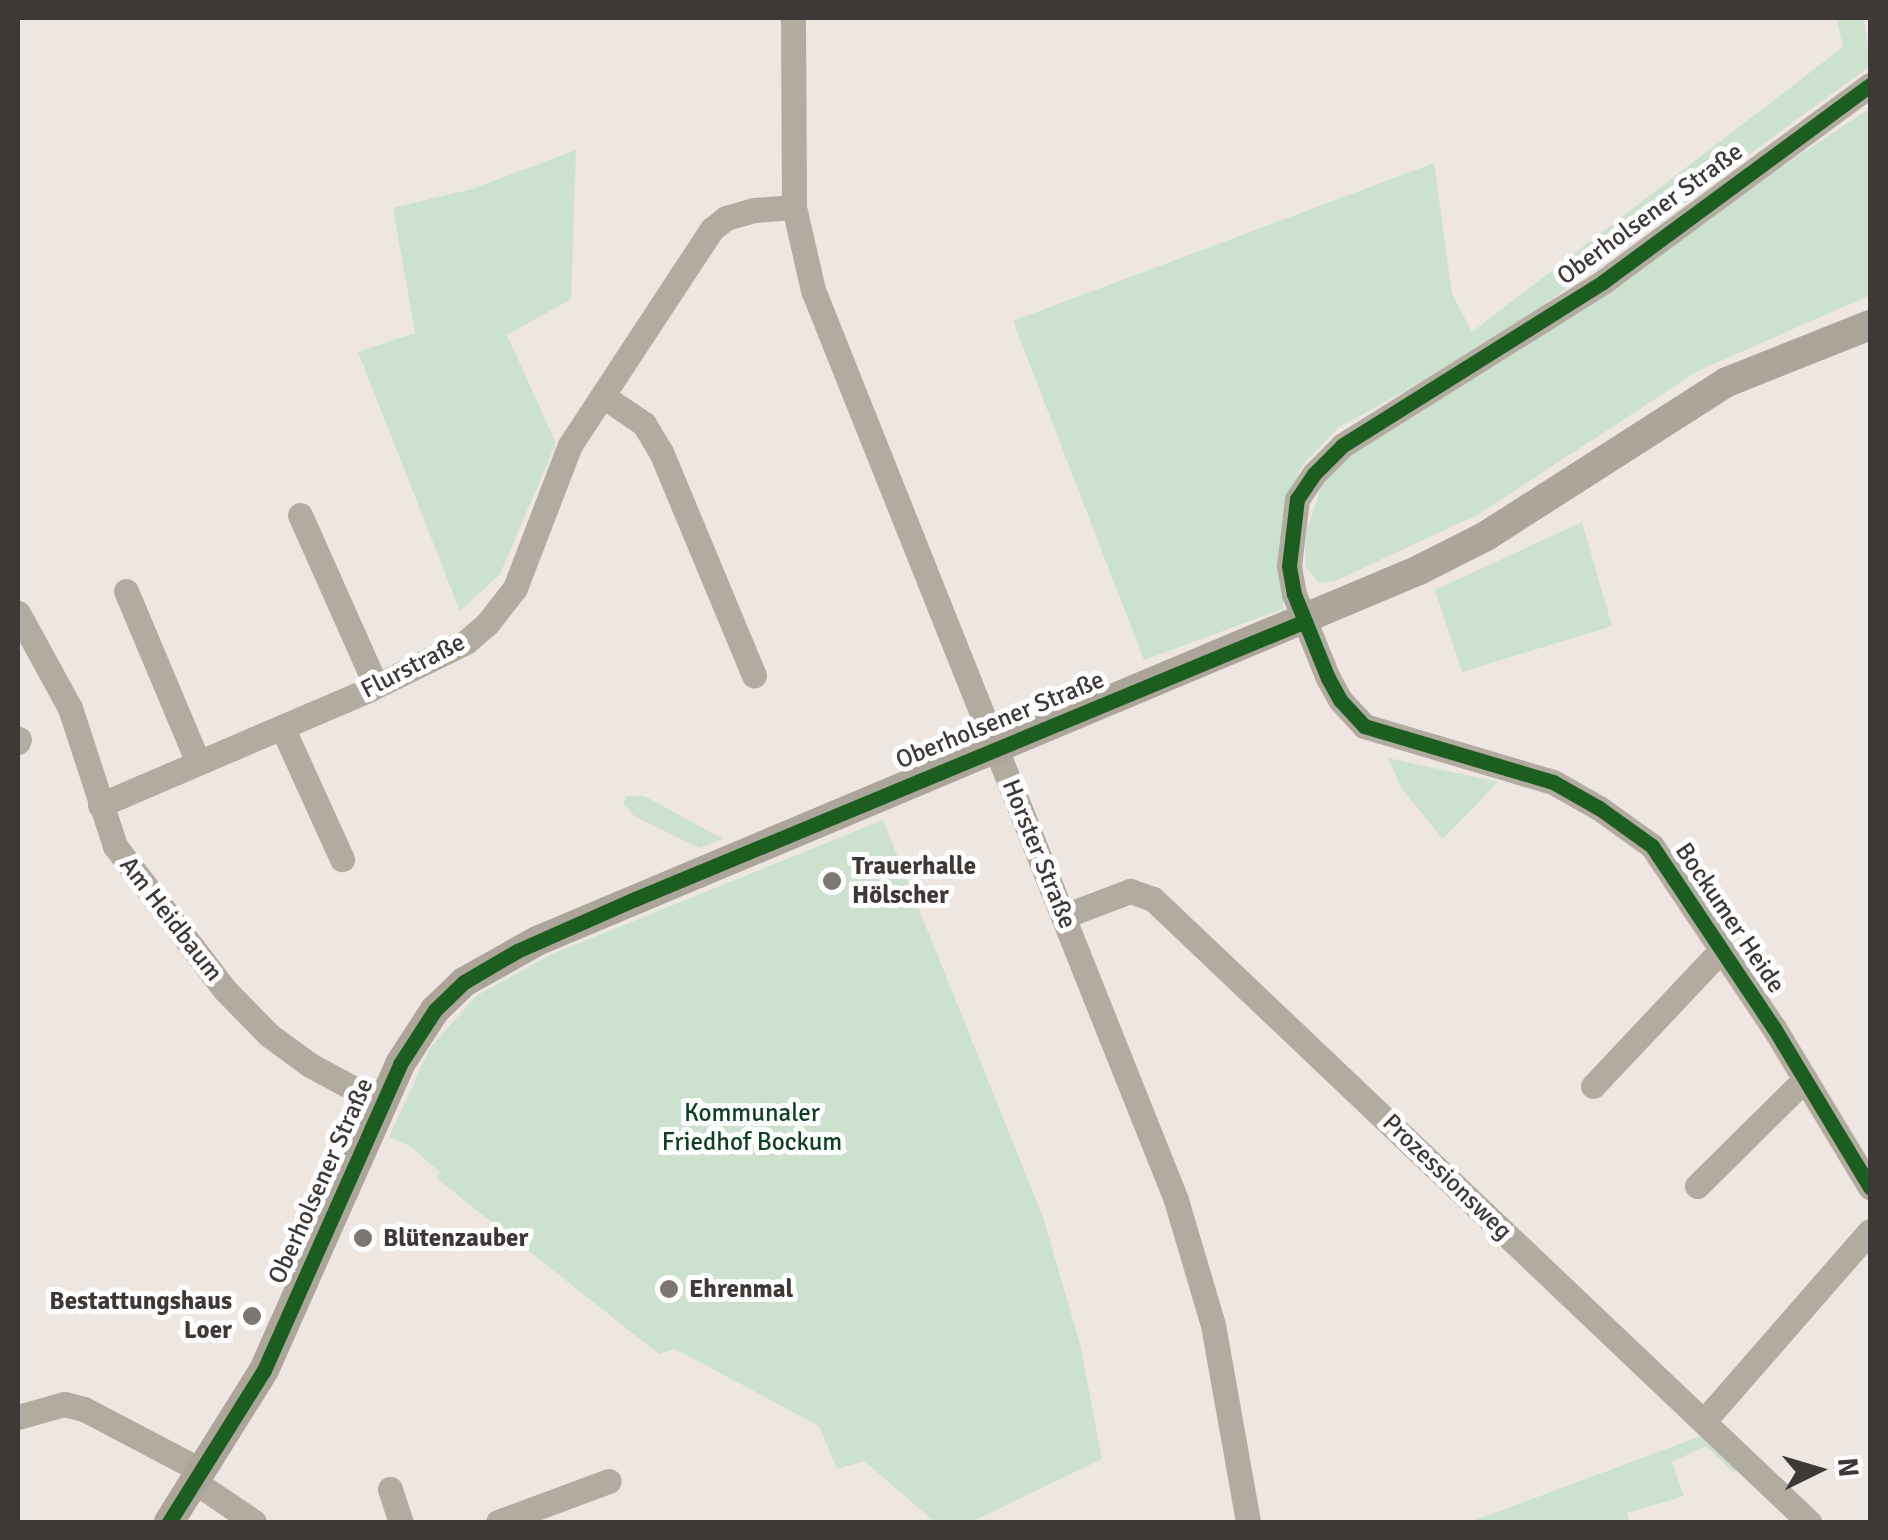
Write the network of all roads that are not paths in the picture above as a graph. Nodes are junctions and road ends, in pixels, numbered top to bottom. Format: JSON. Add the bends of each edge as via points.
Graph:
{"nodes":[{"id":1,"x":793,"y":18,"type":"edge"},
{"id":2,"x":1861,"y":91,"type":"edge"},
{"id":3,"x":794,"y":207,"type":"junction"},
{"id":4,"x":1869,"y":325,"type":"edge"},
{"id":5,"x":602,"y":396,"type":"junction"},
{"id":6,"x":300,"y":516,"type":"dead end"},
{"id":7,"x":126,"y":590,"type":"dead end"},
{"id":8,"x":18,"y":613,"type":"edge"},
{"id":9,"x":1305,"y":621,"type":"junction"},
{"id":10,"x":754,"y":675,"type":"dead end"},
{"id":11,"x":376,"y":686,"type":"junction"},
{"id":12,"x":283,"y":729,"type":"junction"},
{"id":13,"x":996,"y":749,"type":"junction"},
{"id":14,"x":198,"y":762,"type":"junction"},
{"id":15,"x":100,"y":805,"type":"junction"},
{"id":16,"x":342,"y":859,"type":"dead end"},
{"id":17,"x":1064,"y":916,"type":"junction"},
{"id":18,"x":1721,"y":950,"type":"junction"},
{"id":19,"x":1805,"y":1079,"type":"junction"},
{"id":20,"x":1592,"y":1086,"type":"dead end"},
{"id":21,"x":382,"y":1104,"type":"junction"},
{"id":22,"x":1696,"y":1186,"type":"dead end"},
{"id":23,"x":1870,"y":1186,"type":"edge"},
{"id":24,"x":1870,"y":1231,"type":"edge"},
{"id":25,"x":18,"y":1417,"type":"edge"},
{"id":26,"x":1704,"y":1421,"type":"junction"},
{"id":27,"x":198,"y":1476,"type":"junction"},
{"id":28,"x":609,"y":1481,"type":"dead end"},
{"id":29,"x":390,"y":1489,"type":"dead end"},
{"id":30,"x":169,"y":1522,"type":"edge"},
{"id":31,"x":254,"y":1522,"type":"edge"},
{"id":32,"x":401,"y":1522,"type":"edge"},
{"id":33,"x":498,"y":1522,"type":"edge"},
{"id":34,"x":1248,"y":1522,"type":"edge"},
{"id":35,"x":1809,"y":1522,"type":"edge"}],
"edges":[{"from":1,"to":3,"type":"street","name":"Horster Straße"},
{"from":2,"to":9,"type":"street","name":"Oberholsener Straße","via":[[1602,282],[1342,446],[1298,500],[1290,566]]},
{"from":3,"to":5,"type":"street","name":"Flurstraße","via":[[754,210],[712,230]]},
{"from":3,"to":13,"type":"street","name":"Horster Straße","via":[[812,290]]},
{"from":4,"to":9,"type":"main road","name":"Oberholsener Straße","via":[[1728,382],[1486,536]]},
{"from":5,"to":10,"type":"street","via":[[644,424],[661,452]]},
{"from":5,"to":11,"type":"street","name":"Flurstraße","via":[[570,445],[515,588],[487,624],[466,642]]},
{"from":6,"to":11,"type":"street"},
{"from":7,"to":14,"type":"street"},
{"from":8,"to":15,"type":"street","name":"Am Heidbaum","via":[[70,708]]},
{"from":9,"to":13,"type":"main road","name":"Oberholsener Straße"},
{"from":9,"to":18,"type":"street","name":"Bockumer Heide","via":[[1353,717],[1376,731],[1553,782],[1599,808],[1652,846]]},
{"from":11,"to":12,"type":"street","name":"Flurstraße"},
{"from":12,"to":14,"type":"street","name":"Flurstraße"},
{"from":12,"to":16,"type":"street"},
{"from":13,"to":17,"type":"street","name":"Horster Straße"},
{"from":13,"to":21,"type":"main road","name":"Oberholsener Straße","via":[[537,941],[477,973],[422,1027]]},
{"from":14,"to":15,"type":"street","name":"Flurstraße"},
{"from":15,"to":21,"type":"street","name":"Am Heidbaum","via":[[114,846],[225,990],[283,1045]]},
{"from":17,"to":26,"type":"street","name":"Prozessionsweg","via":[[1130,891],[1153,899]]},
{"from":17,"to":34,"type":"street","name":"Horster Straße","via":[[1193,1251],[1228,1392]]},
{"from":18,"to":19,"type":"street","name":"Bockumer Heide"},
{"from":18,"to":20,"type":"street","name":"Bockumer Heide"},
{"from":19,"to":22,"type":"street"},
{"from":19,"to":23,"type":"street","name":"Bockumer Heide"},
{"from":21,"to":27,"type":"main road","name":"Oberholsener Straße","via":[[264,1370]]},
{"from":24,"to":26,"type":"street"},
{"from":25,"to":27,"type":"street","via":[[64,1404],[84,1409]]},
{"from":26,"to":35,"type":"street","name":"Prozessionsweg"},
{"from":27,"to":30,"type":"main road","name":"Oberholsener Straße"},
{"from":27,"to":31,"type":"street"},
{"from":28,"to":33,"type":"street"},
{"from":29,"to":32,"type":"street"}]}
